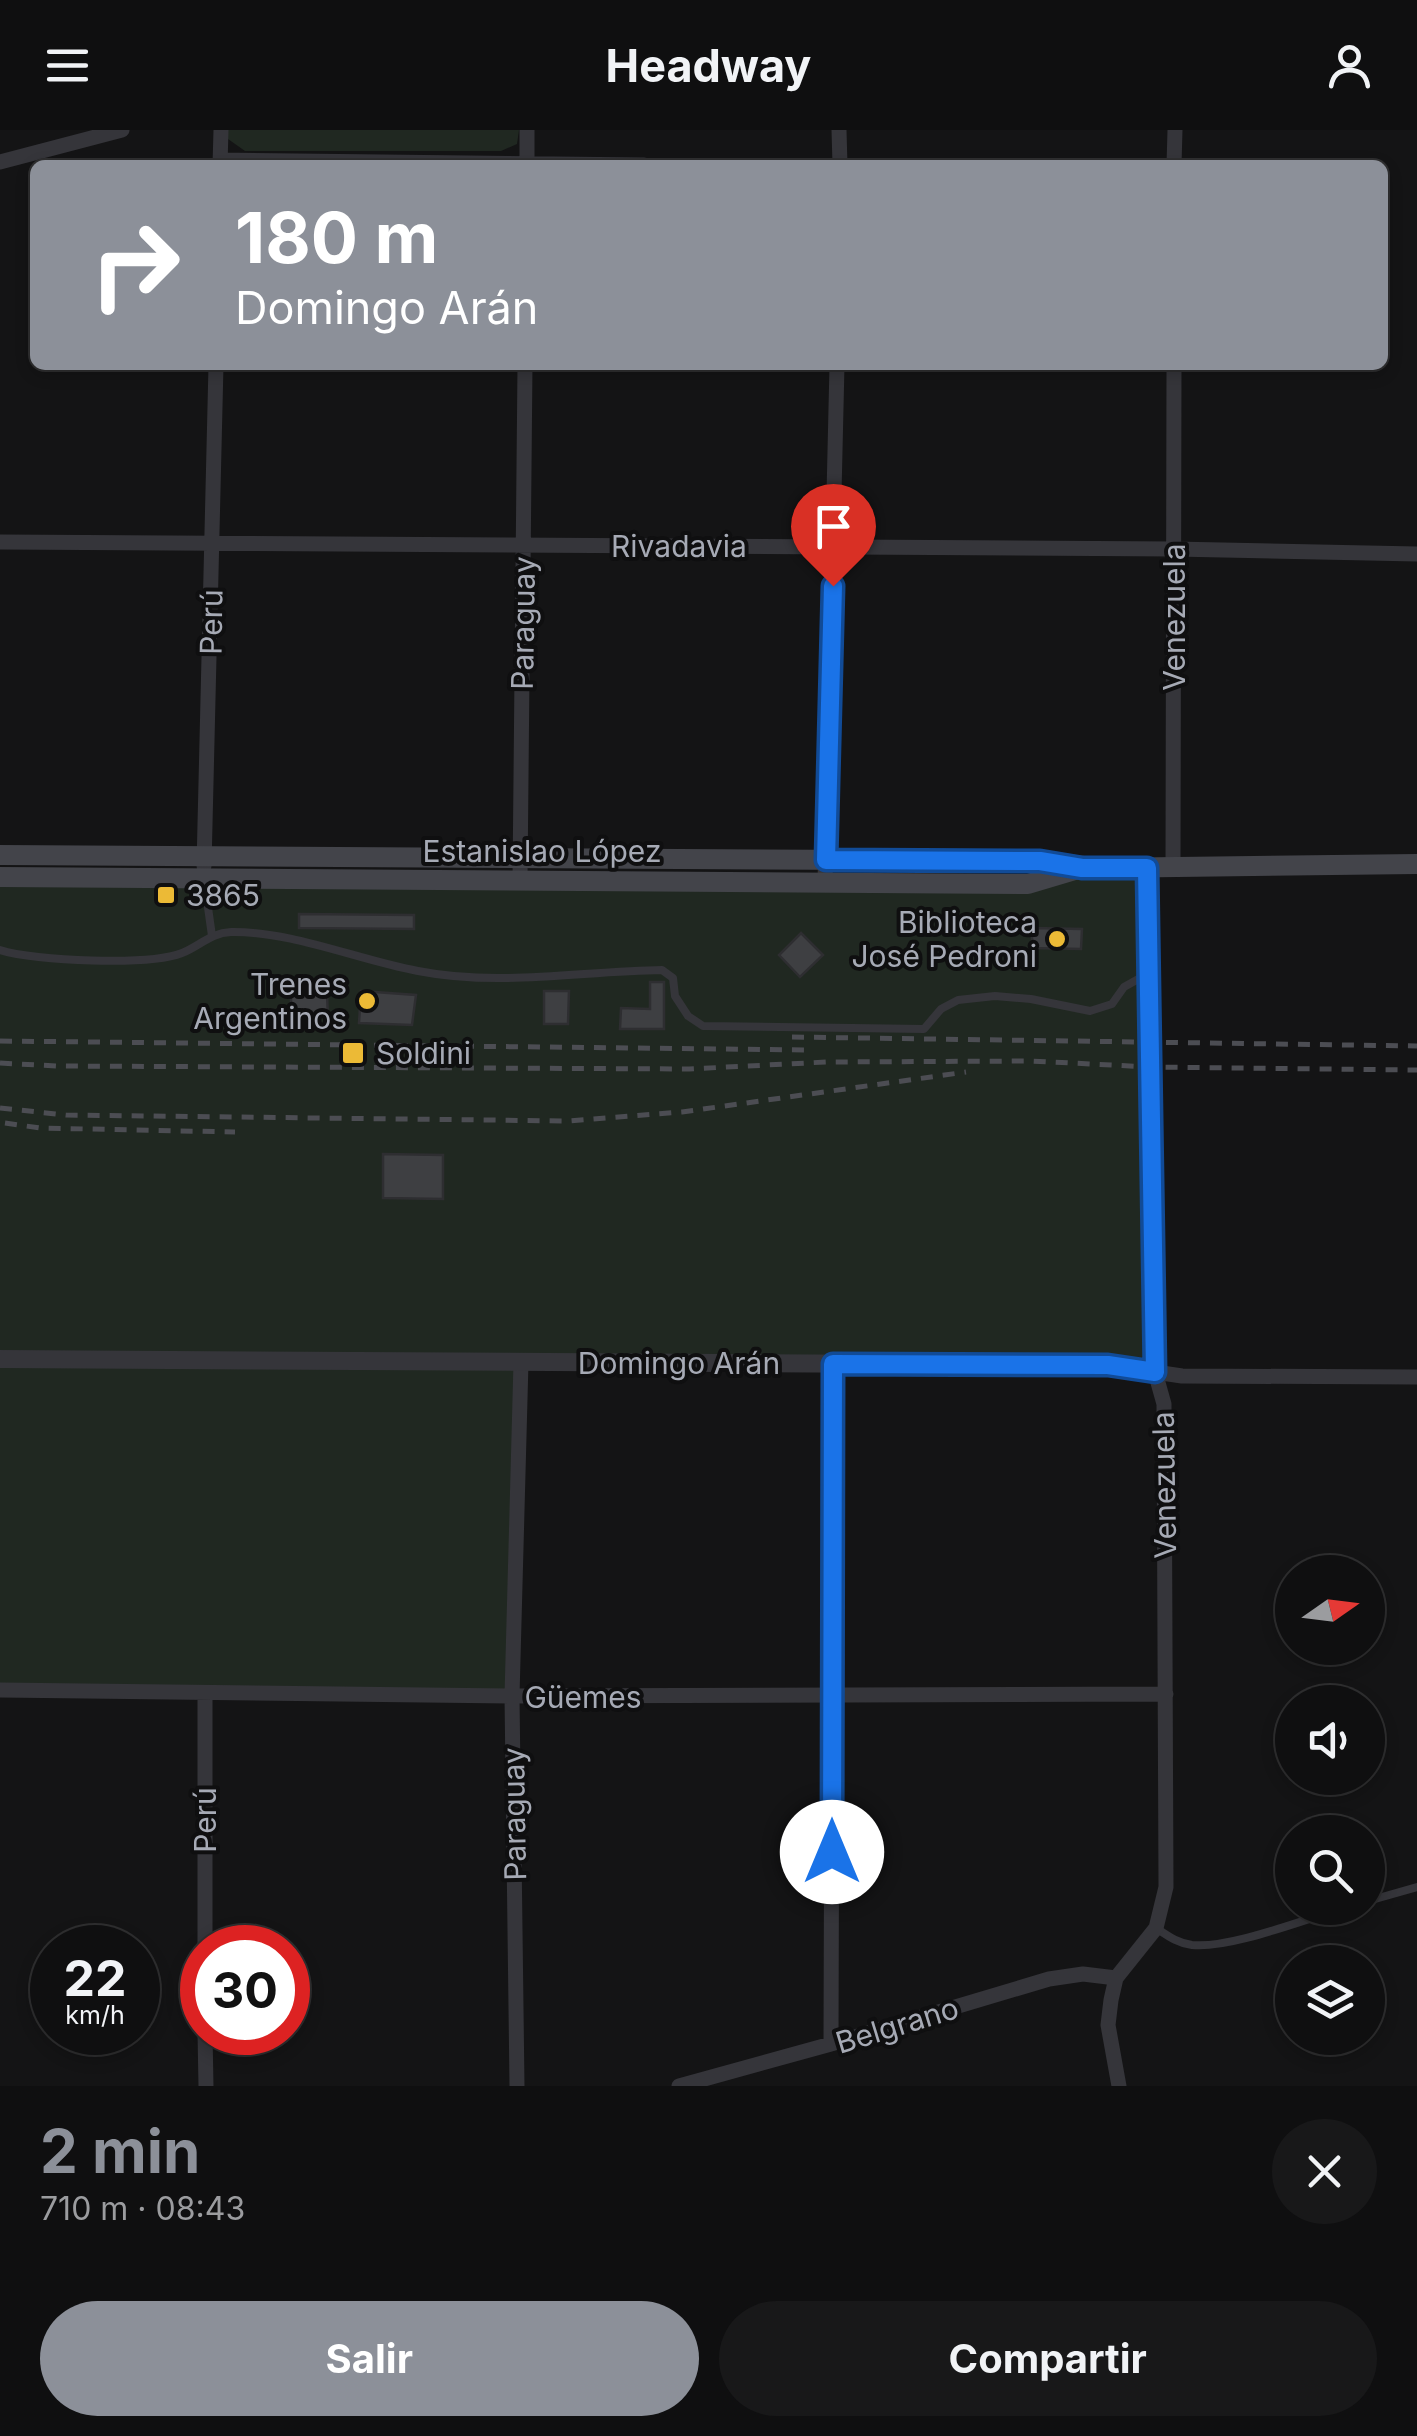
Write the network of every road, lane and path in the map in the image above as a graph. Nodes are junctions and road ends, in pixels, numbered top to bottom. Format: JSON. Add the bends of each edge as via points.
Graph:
{"nodes":[{"id":1,"x":122,"y":130,"type":"edge"},
{"id":2,"x":221,"y":130,"type":"edge"},
{"id":3,"x":528,"y":130,"type":"edge"},
{"id":4,"x":840,"y":130,"type":"edge"},
{"id":5,"x":1175,"y":130,"type":"edge"},
{"id":6,"x":220,"y":160,"type":"edge"},
{"id":7,"x":527,"y":160,"type":"edge"},
{"id":8,"x":840,"y":160,"type":"edge"},
{"id":9,"x":1174,"y":160,"type":"edge"},
{"id":10,"x":0,"y":162,"type":"edge"},
{"id":11,"x":216,"y":370,"type":"edge"},
{"id":12,"x":525,"y":370,"type":"edge"},
{"id":13,"x":836,"y":370,"type":"edge"},
{"id":14,"x":1174,"y":370,"type":"edge"},
{"id":15,"x":0,"y":542,"type":"edge"},
{"id":16,"x":212,"y":544,"type":"junction"},
{"id":17,"x":524,"y":545,"type":"junction"},
{"id":18,"x":834,"y":547,"type":"junction"},
{"id":19,"x":1174,"y":549,"type":"junction"},
{"id":20,"x":1417,"y":554,"type":"edge"},
{"id":21,"x":0,"y":855,"type":"edge"},
{"id":22,"x":205,"y":856,"type":"junction"},
{"id":23,"x":520,"y":858,"type":"junction"},
{"id":24,"x":826,"y":860,"type":"junction"},
{"id":25,"x":1417,"y":864,"type":"edge"},
{"id":26,"x":1082,"y":868,"type":"junction"},
{"id":27,"x":1147,"y":868,"type":"junction"},
{"id":28,"x":1173,"y":868,"type":"junction"},
{"id":29,"x":0,"y":877,"type":"edge"},
{"id":30,"x":204,"y":879,"type":"junction"},
{"id":31,"x":520,"y":880,"type":"junction"},
{"id":32,"x":825,"y":882,"type":"junction"},
{"id":33,"x":212,"y":936,"type":"junction"},
{"id":34,"x":0,"y":950,"type":"edge"},
{"id":35,"x":1149,"y":973,"type":"junction"},
{"id":36,"x":0,"y":1359,"type":"edge"},
{"id":37,"x":521,"y":1362,"type":"junction"},
{"id":38,"x":833,"y":1364,"type":"junction"},
{"id":39,"x":1155,"y":1372,"type":"junction"},
{"id":40,"x":1417,"y":1377,"type":"edge"},
{"id":41,"x":0,"y":1690,"type":"edge"},
{"id":42,"x":205,"y":1693,"type":"junction"},
{"id":43,"x":1166,"y":1694,"type":"junction"},
{"id":44,"x":512,"y":1696,"type":"junction"},
{"id":45,"x":832,"y":1697,"type":"junction"},
{"id":46,"x":1417,"y":1887,"type":"edge"},
{"id":47,"x":1385,"y":1896,"type":"edge"},
{"id":48,"x":205,"y":1925,"type":"edge"},
{"id":49,"x":1285,"y":1925,"type":"edge"},
{"id":50,"x":1156,"y":1928,"type":"junction"},
{"id":51,"x":1116,"y":1978,"type":"junction"},
{"id":52,"x":832,"y":2044,"type":"junction"},
{"id":53,"x":206,"y":2055,"type":"edge"},
{"id":54,"x":206,"y":2086,"type":"edge"},
{"id":55,"x":517,"y":2086,"type":"edge"},
{"id":56,"x":679,"y":2086,"type":"edge"},
{"id":57,"x":1119,"y":2086,"type":"edge"}],
"edges":[{"from":1,"to":10,"type":"street"},
{"from":2,"to":6,"type":"street"},
{"from":3,"to":7,"type":"street"},
{"from":4,"to":8,"type":"street"},
{"from":5,"to":9,"type":"street"},
{"from":11,"to":16,"type":"street","name":"Perú"},
{"from":12,"to":17,"type":"street","name":"Paraguay"},
{"from":13,"to":18,"type":"street"},
{"from":14,"to":19,"type":"street","name":"Venezuela"},
{"from":15,"to":16,"type":"street","name":"Rivadavia"},
{"from":16,"to":17,"type":"street","name":"Rivadavia"},
{"from":16,"to":22,"type":"street","name":"Perú"},
{"from":17,"to":18,"type":"street","name":"Rivadavia"},
{"from":17,"to":23,"type":"street","name":"Paraguay"},
{"from":18,"to":19,"type":"street","name":"Rivadavia"},
{"from":18,"to":24,"type":"street"},
{"from":19,"to":20,"type":"street","name":"Rivadavia"},
{"from":19,"to":28,"type":"street","name":"Venezuela"},
{"from":21,"to":22,"type":"main road","name":"Estanislao López"},
{"from":22,"to":23,"type":"main road","name":"Estanislao López"},
{"from":22,"to":30,"type":"street","name":"Perú"},
{"from":23,"to":24,"type":"main road","name":"Estanislao López"},
{"from":23,"to":31,"type":"street","name":"Paraguay"},
{"from":24,"to":26,"type":"main road","name":"Estanislao López","via":[[1040,861]]},
{"from":24,"to":32,"type":"street"},
{"from":25,"to":28,"type":"main road","name":"Estanislao López"},
{"from":26,"to":27,"type":"main road","name":"Estanislao López"},
{"from":26,"to":32,"type":"main road","name":"Estanislao López","via":[[1028,884]]},
{"from":27,"to":28,"type":"main road","name":"Estanislao López"},
{"from":27,"to":35,"type":"street","name":"Venezuela"},
{"from":29,"to":30,"type":"main road","name":"Estanislao López"},
{"from":30,"to":31,"type":"main road","name":"Estanislao López"},
{"from":30,"to":33,"type":"lane"},
{"from":31,"to":32,"type":"main road","name":"Estanislao López"},
{"from":33,"to":34,"type":"lane","via":[[183,953],[148,959]]},
{"from":33,"to":35,"type":"lane","via":[[251,934],[447,975],[501,979],[662,970],[688,1016],[703,1026],[740,1029],[924,1029],[958,1000],[995,996],[1090,1011],[1112,1004],[1124,987]]},
{"from":35,"to":39,"type":"street","name":"Venezuela"},
{"from":36,"to":37,"type":"street","name":"Domingo Arán"},
{"from":37,"to":38,"type":"street","name":"Domingo Arán"},
{"from":37,"to":44,"type":"street","name":"Paraguay"},
{"from":38,"to":39,"type":"street","name":"Domingo Arán","via":[[1108,1365]]},
{"from":38,"to":45,"type":"street"},
{"from":39,"to":40,"type":"street","name":"Domingo Arán"},
{"from":39,"to":43,"type":"street","name":"Venezuela","via":[[1164,1404]]},
{"from":41,"to":42,"type":"street","name":"Güemes"},
{"from":42,"to":44,"type":"street","name":"Güemes"},
{"from":42,"to":48,"type":"street","name":"Perú"},
{"from":43,"to":45,"type":"street","name":"Güemes"},
{"from":43,"to":50,"type":"street","name":"Venezuela","via":[[1166,1887]]},
{"from":44,"to":45,"type":"street","name":"Güemes"},
{"from":44,"to":55,"type":"street","name":"Paraguay"},
{"from":45,"to":52,"type":"street"},
{"from":46,"to":47,"type":"lane"},
{"from":49,"to":50,"type":"lane","via":[[1194,1945]]},
{"from":50,"to":51,"type":"street","name":"Venezuela"},
{"from":51,"to":52,"type":"street","name":"Belgrano","via":[[1050,1978]]},
{"from":51,"to":57,"type":"street","name":"Venezuela","via":[[1108,2025]]},
{"from":52,"to":56,"type":"street","name":"Belgrano"},
{"from":53,"to":54,"type":"street"}]}
